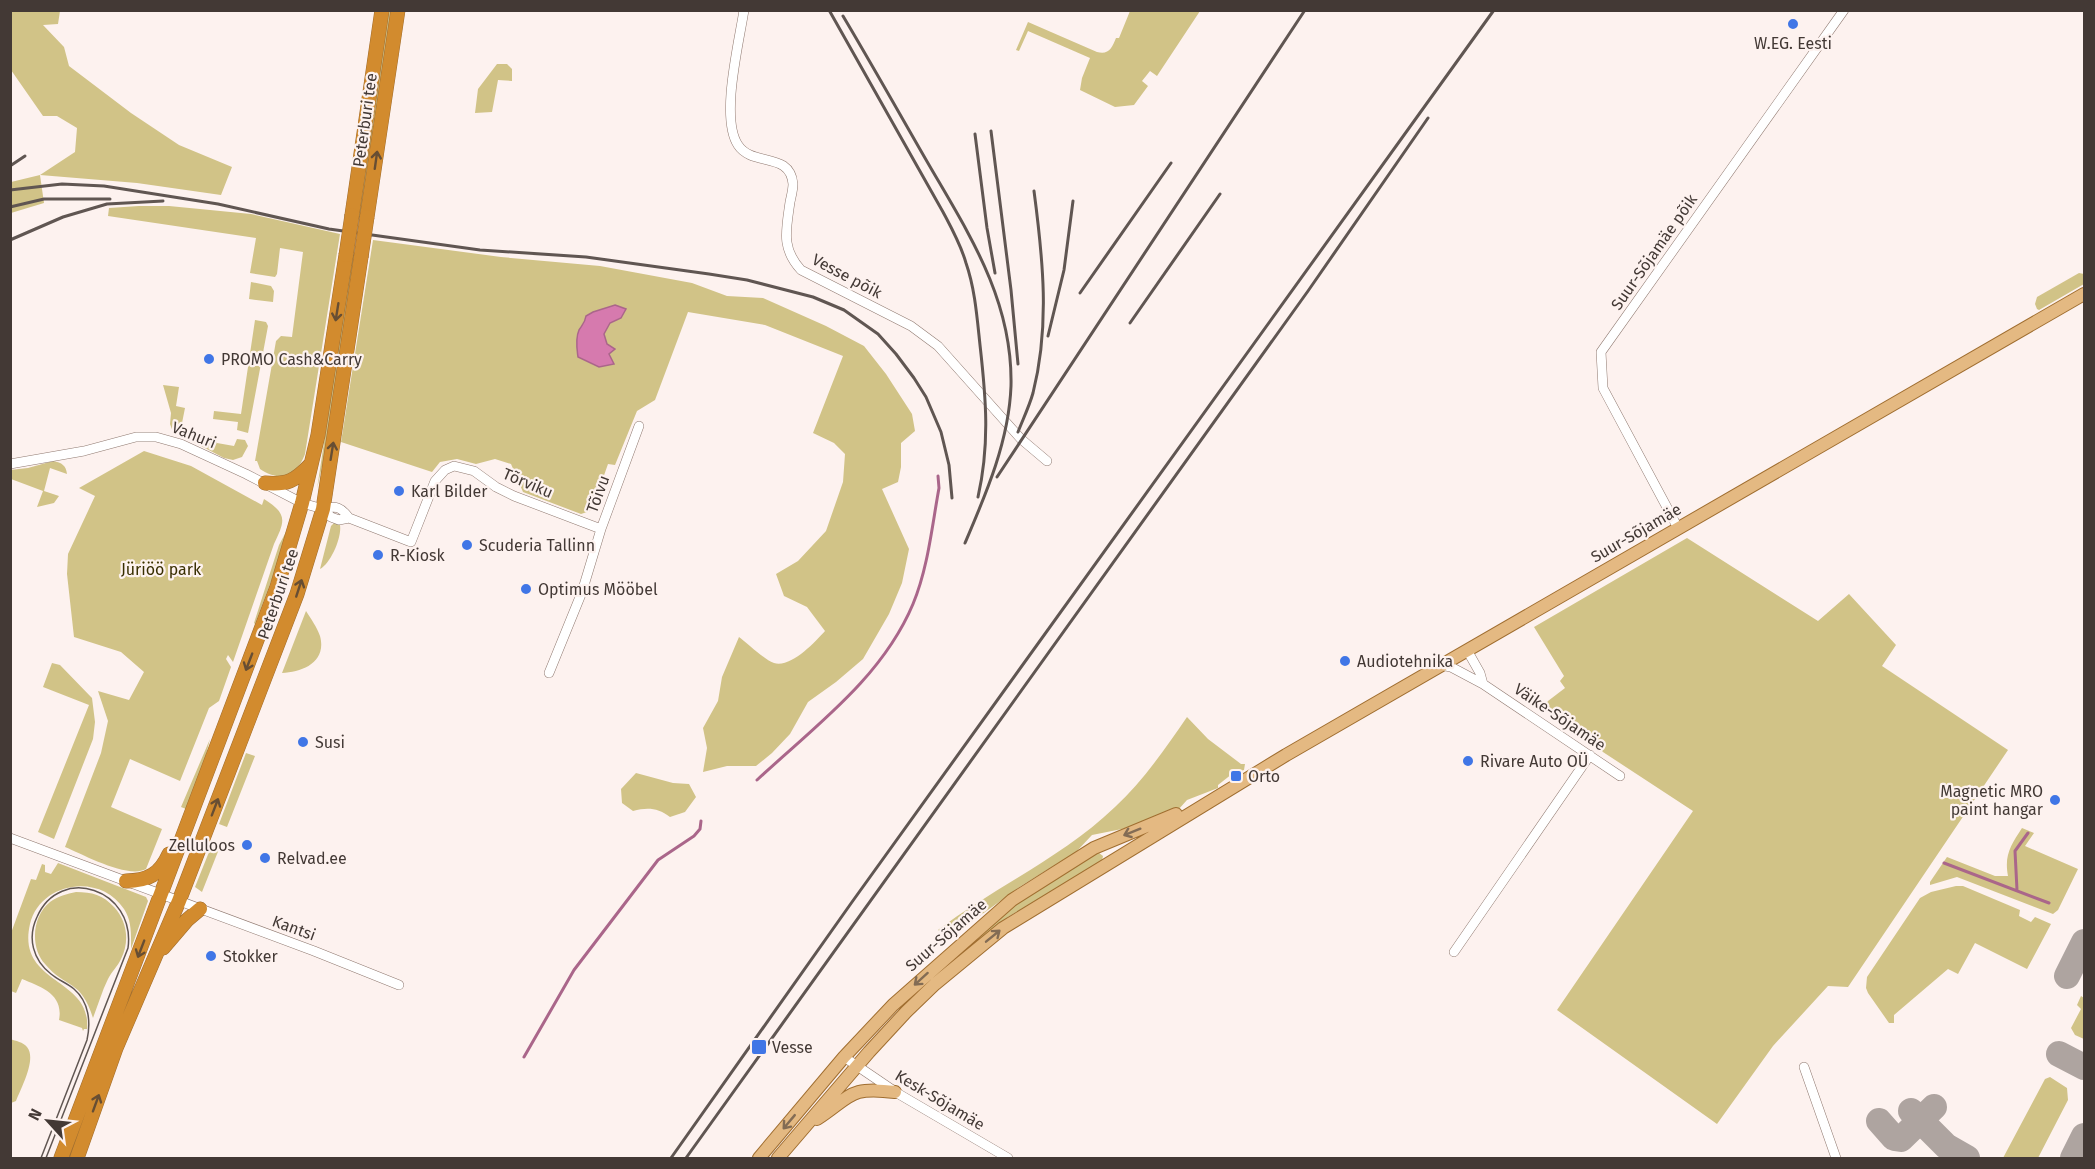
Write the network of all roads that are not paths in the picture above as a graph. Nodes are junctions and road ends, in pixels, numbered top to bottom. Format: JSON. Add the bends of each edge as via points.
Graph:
{"nodes":[{"id":1,"x":382,"y":10,"type":"edge"},
{"id":2,"x":398,"y":10,"type":"edge"},
{"id":3,"x":744,"y":10,"type":"edge"},
{"id":4,"x":1844,"y":10,"type":"edge"},
{"id":5,"x":2085,"y":294,"type":"edge"},
{"id":6,"x":639,"y":426,"type":"dead end"},
{"id":7,"x":1047,"y":461,"type":"dead end"},
{"id":8,"x":10,"y":464,"type":"edge"},
{"id":9,"x":311,"y":464,"type":"junction"},
{"id":10,"x":445,"y":470,"type":"joint"},
{"id":11,"x":265,"y":483,"type":"junction"},
{"id":12,"x":302,"y":503,"type":"junction"},
{"id":13,"x":323,"y":509,"type":"junction"},
{"id":14,"x":1678,"y":528,"type":"junction"},
{"id":15,"x":601,"y":529,"type":"junction"},
{"id":16,"x":1467,"y":650,"type":"junction"},
{"id":17,"x":1440,"y":665,"type":"junction"},
{"id":18,"x":549,"y":673,"type":"dead end"},
{"id":19,"x":1484,"y":684,"type":"junction"},
{"id":20,"x":1590,"y":755,"type":"junction"},
{"id":21,"x":1620,"y":776,"type":"dead end"},
{"id":22,"x":1205,"y":802,"type":"junction"},
{"id":23,"x":192,"y":813,"type":"junction"},
{"id":24,"x":10,"y":838,"type":"edge"},
{"id":25,"x":1108,"y":842,"type":"junction"},
{"id":26,"x":1118,"y":858,"type":"junction"},
{"id":27,"x":126,"y":882,"type":"junction"},
{"id":28,"x":161,"y":895,"type":"junction"},
{"id":29,"x":179,"y":901,"type":"junction"},
{"id":30,"x":200,"y":909,"type":"junction"},
{"id":31,"x":1454,"y":952,"type":"dead end"},
{"id":32,"x":152,"y":961,"type":"junction"},
{"id":33,"x":399,"y":985,"type":"dead end"},
{"id":34,"x":844,"y":1057,"type":"junction"},
{"id":35,"x":857,"y":1066,"type":"junction"},
{"id":36,"x":1804,"y":1067,"type":"dead end"},
{"id":37,"x":895,"y":1092,"type":"junction"},
{"id":38,"x":806,"y":1126,"type":"junction"},
{"id":39,"x":61,"y":1158,"type":"edge"},
{"id":40,"x":77,"y":1158,"type":"edge"},
{"id":41,"x":759,"y":1158,"type":"edge"},
{"id":42,"x":778,"y":1158,"type":"edge"},
{"id":43,"x":1008,"y":1158,"type":"edge"},
{"id":44,"x":1836,"y":1158,"type":"edge"}],
"edges":[{"from":1,"to":9,"type":"highway","name":"Peterburi tee","one_way":true,"bridge":true},
{"from":13,"to":2,"type":"highway","name":"Peterburi tee","one_way":true,"bridge":true},
{"from":3,"to":7,"type":"street","name":"Vesse põik","via":[[729,108],[731,129],[738,146],[750,156],[777,161],[789,172],[793,184],[786,243],[790,258],[801,270],[911,326],[938,346],[1021,439]]},
{"from":4,"to":14,"type":"street","name":"Suur-Sõjamäe põik","via":[[1601,352],[1603,388]]},
{"from":5,"to":14,"type":"main road","name":"Suur-Sõjamäe"},
{"from":6,"to":15,"type":"street","name":"Tõivu"},
{"from":8,"to":11,"type":"street","name":"Vahuri","via":[[84,452],[147,436],[181,444]]},
{"from":9,"to":11,"type":"highway","via":[[295,479]]},
{"from":9,"to":12,"type":"highway","name":"Peterburi tee"},
{"from":10,"to":13,"type":"street","name":"Vahuri","via":[[435,481],[411,542],[349,518],[339,520]]},
{"from":10,"to":15,"type":"street","name":"Tõrviku","via":[[464,467],[496,488]]},
{"from":11,"to":12,"type":"street","name":"Vahuri"},
{"from":12,"to":13,"type":"street","name":"Vahuri"},
{"from":12,"to":23,"type":"highway","name":"Peterburi tee","one_way":true,"via":[[277,587]]},
{"from":29,"to":13,"type":"highway","name":"Peterburi tee","one_way":true,"via":[[297,594]]},
{"from":14,"to":16,"type":"main road","name":"Suur-Sõjamäe"},
{"from":15,"to":18,"type":"street","name":"Tõivu","via":[[582,592]]},
{"from":16,"to":17,"type":"main road","name":"Suur-Sõjamäe"},
{"from":16,"to":19,"type":"street"},
{"from":17,"to":19,"type":"street","name":"Väike-Sõjamäe"},
{"from":17,"to":22,"type":"main road","name":"Suur-Sõjamäe"},
{"from":19,"to":20,"type":"street","name":"Väike-Sõjamäe"},
{"from":20,"to":21,"type":"street","name":"Väike-Sõjamäe"},
{"from":20,"to":31,"type":"street"},
{"from":22,"to":25,"type":"main road","name":"Suur-Sõjamäe","one_way":true},
{"from":22,"to":26,"type":"main road","name":"Suur-Sõjamäe"},
{"from":23,"to":27,"type":"highway","via":[[163,868],[145,879]]},
{"from":23,"to":28,"type":"highway","name":"Peterburi tee"},
{"from":24,"to":27,"type":"street","name":"Kantsi"},
{"from":25,"to":26,"type":"main road"},
{"from":25,"to":34,"type":"main road","name":"Suur-Sõjamäe","one_way":true,"via":[[1012,900],[893,1005]]},
{"from":35,"to":26,"type":"main road","name":"Suur-Sõjamäe","one_way":true,"via":[[921,998],[1003,928]]},
{"from":27,"to":28,"type":"street","name":"Kantsi"},
{"from":28,"to":29,"type":"street","name":"Kantsi"},
{"from":28,"to":39,"type":"highway","name":"Peterburi tee","one_way":true},
{"from":29,"to":30,"type":"street","name":"Kantsi"},
{"from":29,"to":32,"type":"highway","name":"Peterburi tee"},
{"from":30,"to":32,"type":"highway"},
{"from":30,"to":33,"type":"street","name":"Kantsi"},
{"from":40,"to":32,"type":"highway","name":"Peterburi tee","one_way":true},
{"from":34,"to":35,"type":"street","name":"Kesk-Sõjamäe"},
{"from":34,"to":41,"type":"main road","name":"Suur-Sõjamäe","one_way":true},
{"from":35,"to":37,"type":"street","name":"Kesk-Sõjamäe"},
{"from":35,"to":38,"type":"main road","name":"Suur-Sõjamäe"},
{"from":36,"to":44,"type":"street"},
{"from":37,"to":38,"type":"main road","via":[[860,1090]]},
{"from":37,"to":43,"type":"street","name":"Kesk-Sõjamäe"},
{"from":38,"to":42,"type":"main road","name":"Suur-Sõjamäe"}]}
